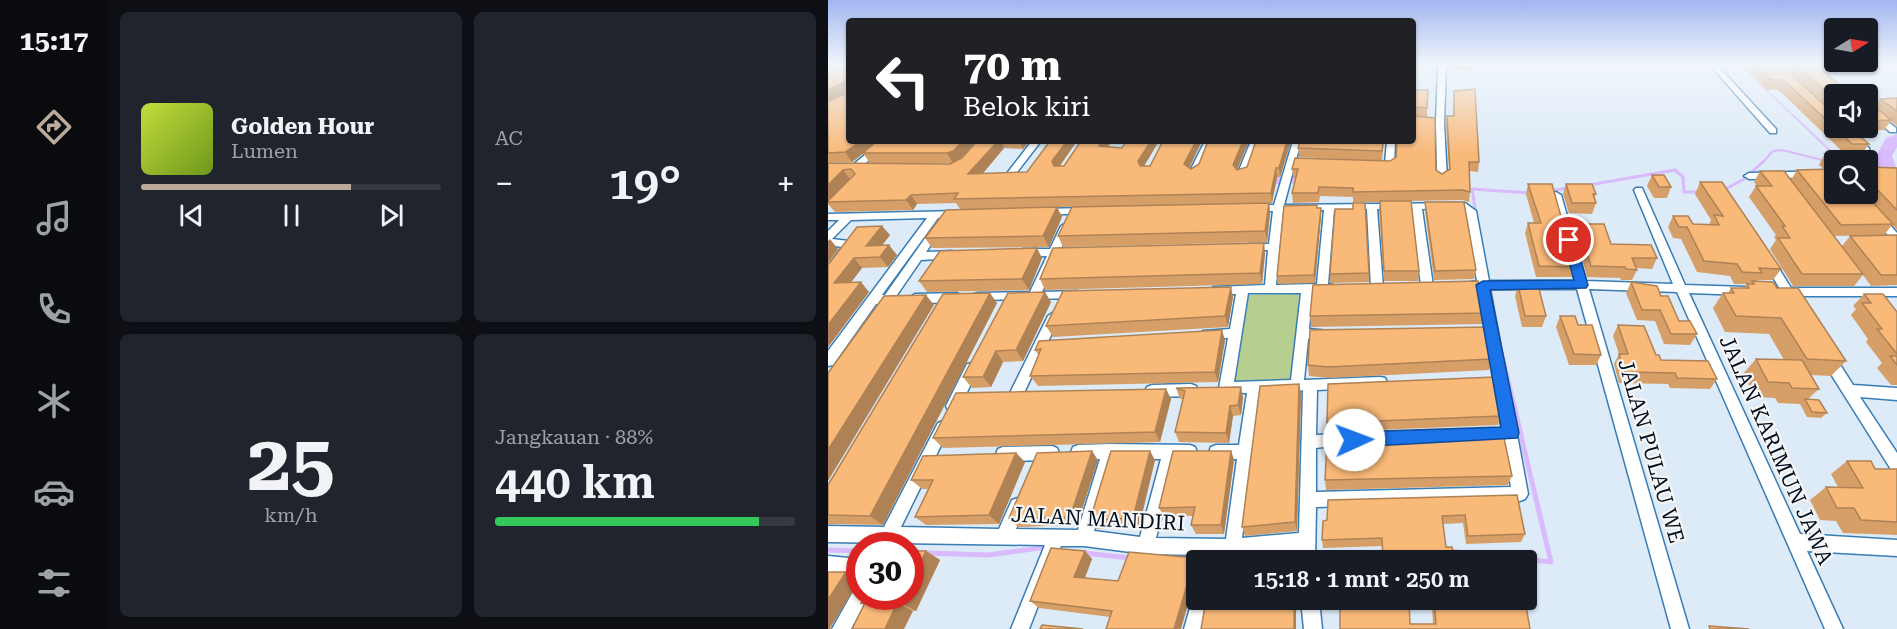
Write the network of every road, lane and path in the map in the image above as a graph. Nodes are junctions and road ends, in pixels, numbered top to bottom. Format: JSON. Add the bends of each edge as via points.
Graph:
{"nodes":[{"id":1,"x":1438,"y":94,"type":"edge"},
{"id":2,"x":1740,"y":94,"type":"edge"},
{"id":3,"x":1878,"y":117,"type":"edge"},
{"id":4,"x":1893,"y":130,"type":"dead end"},
{"id":5,"x":1773,"y":131,"type":"dead end"},
{"id":6,"x":1852,"y":138,"type":"edge"},
{"id":7,"x":883,"y":144,"type":"edge"},
{"id":8,"x":1035,"y":144,"type":"edge"},
{"id":9,"x":1208,"y":144,"type":"edge"},
{"id":10,"x":1254,"y":144,"type":"edge"},
{"id":11,"x":1297,"y":144,"type":"edge"},
{"id":12,"x":1388,"y":144,"type":"edge"},
{"id":13,"x":1866,"y":150,"type":"edge"},
{"id":14,"x":1291,"y":162,"type":"junction"},
{"id":15,"x":1302,"y":162,"type":"edge"},
{"id":16,"x":1373,"y":166,"type":"edge"},
{"id":17,"x":869,"y":167,"type":"edge"},
{"id":18,"x":1194,"y":173,"type":"edge"},
{"id":19,"x":1011,"y":174,"type":"edge"},
{"id":20,"x":1824,"y":174,"type":"edge"},
{"id":21,"x":1242,"y":175,"type":"edge"},
{"id":22,"x":1749,"y":176,"type":"dead end"},
{"id":23,"x":1779,"y":176,"type":"junction"},
{"id":24,"x":1442,"y":179,"type":"edge"},
{"id":25,"x":1786,"y":185,"type":"edge"},
{"id":26,"x":1639,"y":190,"type":"dead end"},
{"id":27,"x":1556,"y":195,"type":"edge"},
{"id":28,"x":1372,"y":206,"type":"junction"},
{"id":29,"x":1417,"y":206,"type":"junction"},
{"id":30,"x":1278,"y":207,"type":"junction"},
{"id":31,"x":1329,"y":207,"type":"junction"},
{"id":32,"x":1244,"y":208,"type":"edge"},
{"id":33,"x":1870,"y":209,"type":"edge"},
{"id":34,"x":1072,"y":211,"type":"junction"},
{"id":35,"x":1095,"y":211,"type":"edge"},
{"id":36,"x":1027,"y":212,"type":"edge"},
{"id":37,"x":970,"y":213,"type":"edge"},
{"id":38,"x":935,"y":214,"type":"junction"},
{"id":39,"x":948,"y":214,"type":"junction"},
{"id":40,"x":828,"y":217,"type":"edge"},
{"id":41,"x":848,"y":217,"type":"junction"},
{"id":42,"x":828,"y":237,"type":"edge"},
{"id":43,"x":1893,"y":240,"type":"edge"},
{"id":44,"x":828,"y":242,"type":"edge"},
{"id":45,"x":1274,"y":247,"type":"junction"},
{"id":46,"x":1239,"y":248,"type":"edge"},
{"id":47,"x":1054,"y":252,"type":"junction"},
{"id":48,"x":1078,"y":252,"type":"edge"},
{"id":49,"x":1009,"y":254,"type":"edge"},
{"id":50,"x":1764,"y":254,"type":"edge"},
{"id":51,"x":964,"y":255,"type":"edge"},
{"id":52,"x":918,"y":256,"type":"junction"},
{"id":53,"x":828,"y":274,"type":"edge"},
{"id":54,"x":1487,"y":285,"type":"junction"},
{"id":55,"x":1582,"y":285,"type":"junction"},
{"id":56,"x":1427,"y":286,"type":"edge"},
{"id":57,"x":1461,"y":286,"type":"edge"},
{"id":58,"x":1377,"y":287,"type":"edge"},
{"id":59,"x":1270,"y":288,"type":"junction"},
{"id":60,"x":1306,"y":288,"type":"junction"},
{"id":61,"x":1322,"y":288,"type":"junction"},
{"id":62,"x":1344,"y":288,"type":"edge"},
{"id":63,"x":1243,"y":289,"type":"junction"},
{"id":64,"x":1681,"y":289,"type":"junction"},
{"id":65,"x":1209,"y":290,"type":"edge"},
{"id":66,"x":1776,"y":292,"type":"junction"},
{"id":67,"x":1897,"y":292,"type":"edge"},
{"id":68,"x":1085,"y":295,"type":"edge"},
{"id":69,"x":1034,"y":296,"type":"junction"},
{"id":70,"x":1063,"y":296,"type":"junction"},
{"id":71,"x":888,"y":299,"type":"junction"},
{"id":72,"x":873,"y":300,"type":"junction"},
{"id":73,"x":1800,"y":312,"type":"edge"},
{"id":74,"x":1236,"y":333,"type":"junction"},
{"id":75,"x":1336,"y":333,"type":"edge"},
{"id":76,"x":1301,"y":334,"type":"junction"},
{"id":77,"x":1190,"y":335,"type":"edge"},
{"id":78,"x":862,"y":338,"type":"edge"},
{"id":79,"x":1824,"y":351,"type":"edge"},
{"id":80,"x":978,"y":356,"type":"edge"},
{"id":81,"x":828,"y":360,"type":"edge"},
{"id":82,"x":1389,"y":382,"type":"edge"},
{"id":83,"x":1304,"y":387,"type":"junction"},
{"id":84,"x":1215,"y":389,"type":"junction"},
{"id":85,"x":1254,"y":389,"type":"junction"},
{"id":86,"x":1848,"y":390,"type":"junction"},
{"id":87,"x":1133,"y":391,"type":"edge"},
{"id":88,"x":1897,"y":394,"type":"edge"},
{"id":89,"x":1016,"y":395,"type":"edge"},
{"id":90,"x":1357,"y":440,"type":"edge"},
{"id":91,"x":1309,"y":442,"type":"junction"},
{"id":92,"x":1110,"y":452,"type":"junction"},
{"id":93,"x":1170,"y":452,"type":"junction"},
{"id":94,"x":1245,"y":452,"type":"junction"},
{"id":95,"x":1038,"y":453,"type":"junction"},
{"id":96,"x":983,"y":455,"type":"edge"},
{"id":97,"x":950,"y":456,"type":"edge"},
{"id":98,"x":928,"y":457,"type":"junction"},
{"id":99,"x":1897,"y":466,"type":"edge"},
{"id":100,"x":1030,"y":474,"type":"edge"},
{"id":101,"x":1022,"y":495,"type":"edge"},
{"id":102,"x":1308,"y":500,"type":"junction"},
{"id":103,"x":890,"y":532,"type":"edge"},
{"id":104,"x":828,"y":534,"type":"edge"},
{"id":105,"x":846,"y":535,"type":"edge"},
{"id":106,"x":924,"y":536,"type":"edge"},
{"id":107,"x":1004,"y":537,"type":"junction"},
{"id":108,"x":1083,"y":538,"type":"junction"},
{"id":109,"x":1795,"y":542,"type":"junction"},
{"id":110,"x":1053,"y":544,"type":"junction"},
{"id":111,"x":1146,"y":546,"type":"junction"},
{"id":112,"x":1233,"y":547,"type":"junction"},
{"id":113,"x":1897,"y":548,"type":"edge"},
{"id":114,"x":1223,"y":550,"type":"edge"},
{"id":115,"x":1277,"y":550,"type":"edge"},
{"id":116,"x":1306,"y":550,"type":"edge"},
{"id":117,"x":1186,"y":551,"type":"edge"},
{"id":118,"x":852,"y":610,"type":"edge"},
{"id":119,"x":1198,"y":610,"type":"edge"},
{"id":120,"x":1311,"y":610,"type":"edge"},
{"id":121,"x":841,"y":629,"type":"edge"},
{"id":122,"x":1020,"y":629,"type":"edge"},
{"id":123,"x":1193,"y":629,"type":"edge"},
{"id":124,"x":1313,"y":629,"type":"edge"},
{"id":125,"x":1680,"y":629,"type":"edge"},
{"id":126,"x":1834,"y":629,"type":"edge"}],
"edges":[{"from":1,"to":24,"type":"street","via":[[1435,122]]},
{"from":2,"to":5,"type":"street"},
{"from":3,"to":4,"type":"street"},
{"from":6,"to":13,"type":"street"},
{"from":7,"to":17,"type":"street","via":[[854,166]]},
{"from":8,"to":19,"type":"street"},
{"from":9,"to":18,"type":"street"},
{"from":10,"to":21,"type":"street"},
{"from":11,"to":14,"type":"street"},
{"from":12,"to":16,"type":"street","via":[[1389,165]]},
{"from":14,"to":15,"type":"street"},
{"from":14,"to":30,"type":"street"},
{"from":20,"to":23,"type":"street"},
{"from":22,"to":23,"type":"street"},
{"from":23,"to":25,"type":"street"},
{"from":26,"to":64,"type":"street","name":"JALAN KARIMUN JAWA"},
{"from":27,"to":55,"type":"street","name":"JALAN PULAU WE"},
{"from":28,"to":29,"type":"street"},
{"from":28,"to":31,"type":"street"},
{"from":28,"to":58,"type":"street"},
{"from":29,"to":54,"type":"street","via":[[1470,208]]},
{"from":29,"to":56,"type":"street"},
{"from":30,"to":31,"type":"street"},
{"from":30,"to":32,"type":"street"},
{"from":30,"to":45,"type":"street"},
{"from":31,"to":61,"type":"street"},
{"from":33,"to":43,"type":"street"},
{"from":34,"to":35,"type":"street"},
{"from":34,"to":36,"type":"street"},
{"from":34,"to":47,"type":"street"},
{"from":37,"to":39,"type":"street"},
{"from":38,"to":39,"type":"street"},
{"from":38,"to":41,"type":"street"},
{"from":38,"to":72,"type":"street"},
{"from":39,"to":52,"type":"street"},
{"from":40,"to":41,"type":"street"},
{"from":41,"to":42,"type":"street"},
{"from":44,"to":53,"type":"street","via":[[845,243],[848,247]]},
{"from":45,"to":46,"type":"street"},
{"from":45,"to":59,"type":"street"},
{"from":47,"to":48,"type":"street"},
{"from":47,"to":49,"type":"street"},
{"from":47,"to":69,"type":"street"},
{"from":50,"to":66,"type":"street"},
{"from":51,"to":52,"type":"street"},
{"from":52,"to":71,"type":"street"},
{"from":54,"to":55,"type":"street"},
{"from":54,"to":57,"type":"street"},
{"from":54,"to":102,"type":"street","via":[[1486,331],[1520,494]]},
{"from":55,"to":64,"type":"street"},
{"from":55,"to":125,"type":"street","name":"JALAN PULAU WE"},
{"from":59,"to":60,"type":"street"},
{"from":59,"to":63,"type":"street"},
{"from":60,"to":61,"type":"street"},
{"from":60,"to":76,"type":"street"},
{"from":61,"to":62,"type":"street"},
{"from":63,"to":65,"type":"street"},
{"from":63,"to":74,"type":"street"},
{"from":64,"to":66,"type":"street"},
{"from":64,"to":109,"type":"street","name":"JALAN KARIMUN JAWA"},
{"from":66,"to":67,"type":"street","via":[[1864,287]]},
{"from":66,"to":73,"type":"street"},
{"from":68,"to":70,"type":"street"},
{"from":69,"to":70,"type":"street"},
{"from":69,"to":71,"type":"street","via":[[944,303]]},
{"from":70,"to":89,"type":"street","via":[[1047,343]]},
{"from":71,"to":72,"type":"street"},
{"from":71,"to":78,"type":"street"},
{"from":72,"to":81,"type":"street"},
{"from":74,"to":77,"type":"street"},
{"from":74,"to":84,"type":"street"},
{"from":75,"to":76,"type":"street"},
{"from":76,"to":83,"type":"street"},
{"from":79,"to":86,"type":"street"},
{"from":80,"to":98,"type":"street","via":[[964,396]]},
{"from":82,"to":83,"type":"street"},
{"from":83,"to":85,"type":"street"},
{"from":83,"to":91,"type":"street"},
{"from":84,"to":85,"type":"street"},
{"from":84,"to":87,"type":"street"},
{"from":85,"to":94,"type":"street"},
{"from":86,"to":88,"type":"street"},
{"from":86,"to":99,"type":"street"},
{"from":90,"to":91,"type":"street"},
{"from":91,"to":102,"type":"street"},
{"from":92,"to":93,"type":"street"},
{"from":92,"to":95,"type":"street"},
{"from":92,"to":108,"type":"street"},
{"from":93,"to":94,"type":"street"},
{"from":93,"to":111,"type":"street"},
{"from":94,"to":112,"type":"street"},
{"from":95,"to":96,"type":"street"},
{"from":95,"to":100,"type":"street"},
{"from":97,"to":98,"type":"street"},
{"from":98,"to":103,"type":"street"},
{"from":101,"to":107,"type":"street"},
{"from":102,"to":116,"type":"street"},
{"from":104,"to":105,"type":"street","name":"JALAN MANDIRI"},
{"from":106,"to":107,"type":"street","name":"JALAN MANDIRI"},
{"from":107,"to":110,"type":"street","name":"JALAN MANDIRI"},
{"from":108,"to":110,"type":"street","name":"JALAN MANDIRI"},
{"from":108,"to":111,"type":"street","name":"JALAN MANDIRI"},
{"from":109,"to":113,"type":"street"},
{"from":109,"to":126,"type":"street","name":"JALAN KARIMUN JAWA"},
{"from":110,"to":122,"type":"street"},
{"from":111,"to":117,"type":"street","name":"JALAN MANDIRI"},
{"from":112,"to":114,"type":"street","name":"JALAN MANDIRI"},
{"from":112,"to":115,"type":"street","name":"JALAN MANDIRI"},
{"from":118,"to":121,"type":"street"},
{"from":119,"to":123,"type":"street"},
{"from":120,"to":124,"type":"street"}]}
